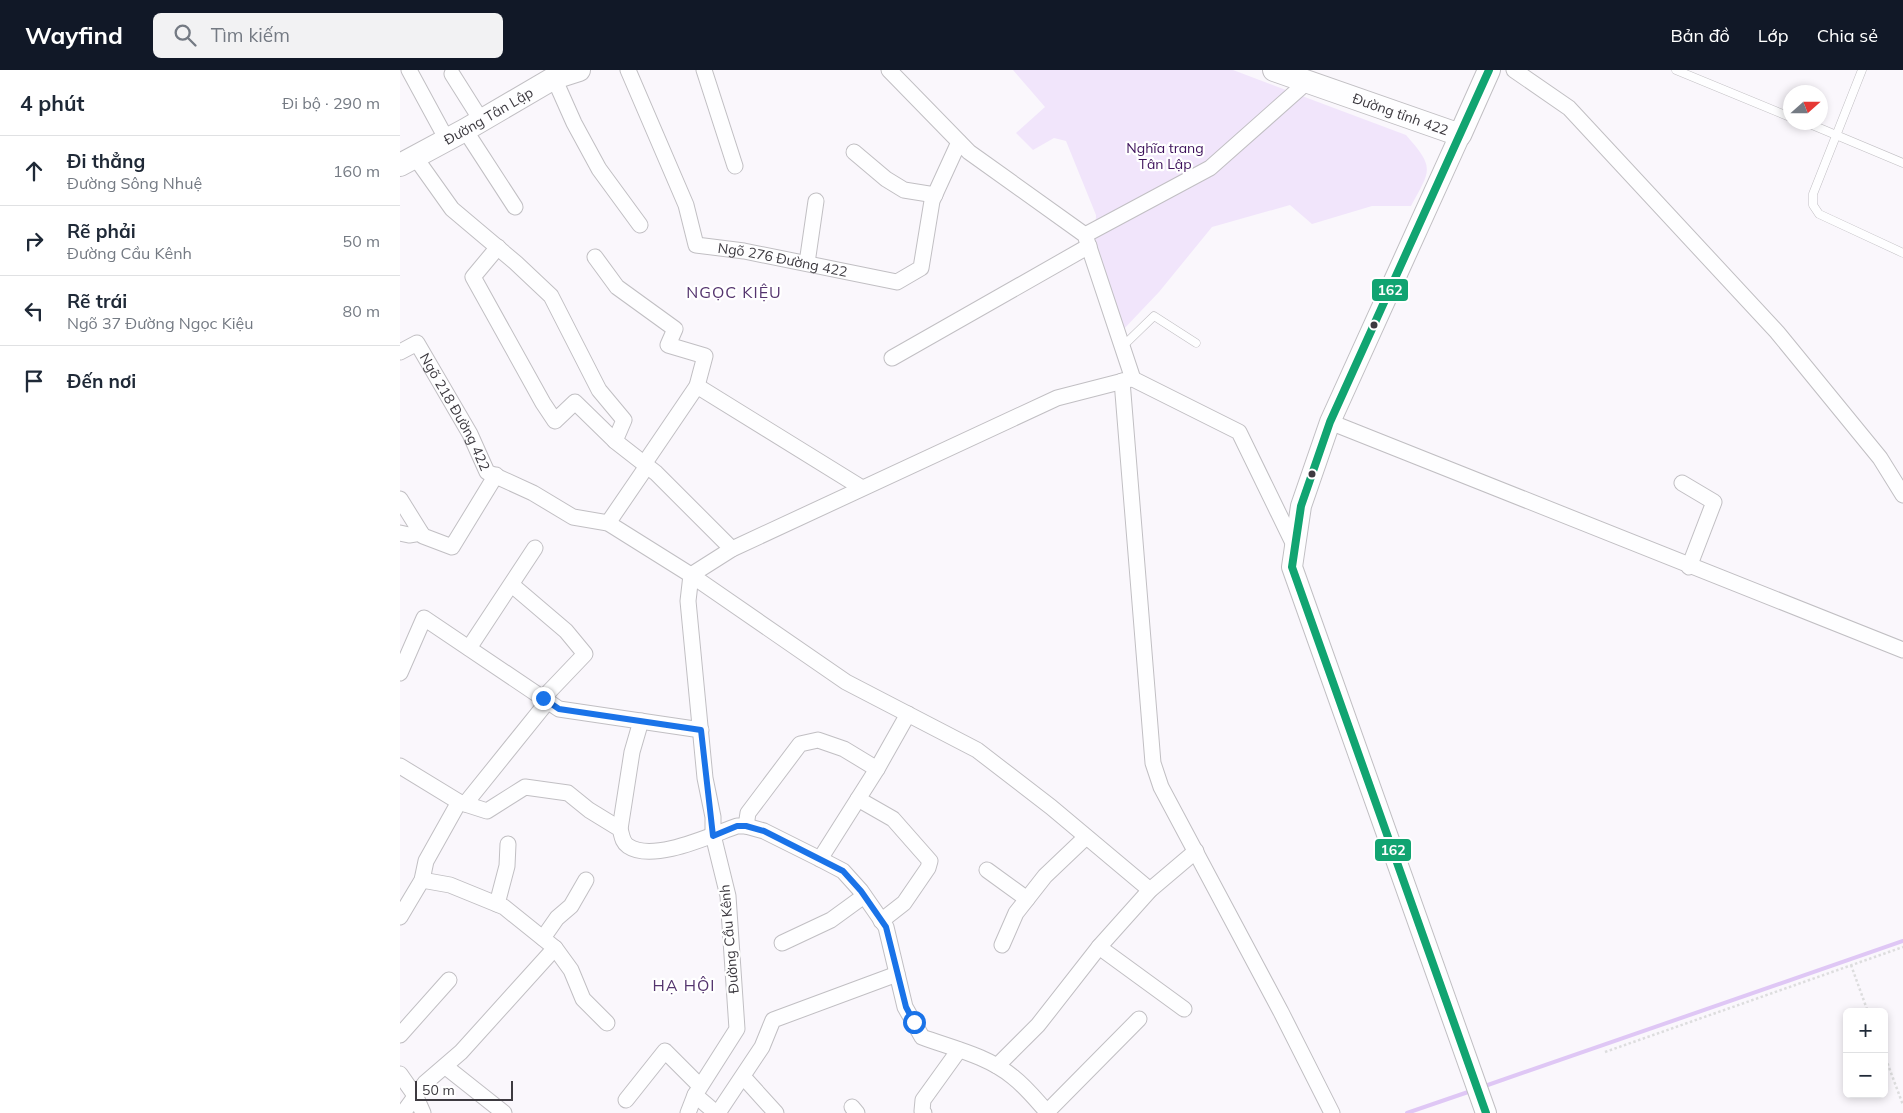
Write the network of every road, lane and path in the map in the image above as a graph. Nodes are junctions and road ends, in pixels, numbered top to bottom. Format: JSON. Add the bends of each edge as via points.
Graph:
{"nodes":[{"id":1,"x":409,"y":70,"type":"edge"},
{"id":2,"x":579,"y":70,"type":"edge"},
{"id":3,"x":628,"y":70,"type":"edge"},
{"id":4,"x":704,"y":70,"type":"edge"},
{"id":5,"x":889,"y":70,"type":"edge"},
{"id":6,"x":1274,"y":70,"type":"edge"},
{"id":7,"x":1489,"y":70,"type":"edge"},
{"id":8,"x":1514,"y":70,"type":"edge"},
{"id":9,"x":1676,"y":70,"type":"edge"},
{"id":10,"x":1862,"y":70,"type":"edge"},
{"id":11,"x":452,"y":74,"type":"dead end"},
{"id":12,"x":554,"y":78,"type":"junction"},
{"id":13,"x":1307,"y":82,"type":"junction"},
{"id":14,"x":1783,"y":114,"type":"edge"},
{"id":15,"x":465,"y":130,"type":"junction"},
{"id":16,"x":1823,"y":130,"type":"edge"},
{"id":17,"x":1460,"y":136,"type":"junction"},
{"id":18,"x":1836,"y":136,"type":"junction"},
{"id":19,"x":959,"y":142,"type":"junction"},
{"id":20,"x":854,"y":152,"type":"dead end"},
{"id":21,"x":407,"y":161,"type":"edge"},
{"id":22,"x":1903,"y":163,"type":"edge"},
{"id":23,"x":735,"y":166,"type":"dead end"},
{"id":24,"x":935,"y":195,"type":"junction"},
{"id":25,"x":816,"y":201,"type":"dead end"},
{"id":26,"x":515,"y":207,"type":"dead end"},
{"id":27,"x":640,"y":225,"type":"dead end"},
{"id":28,"x":1086,"y":241,"type":"junction"},
{"id":29,"x":498,"y":247,"type":"junction"},
{"id":30,"x":1903,"y":253,"type":"edge"},
{"id":31,"x":595,"y":257,"type":"dead end"},
{"id":32,"x":807,"y":263,"type":"junction"},
{"id":33,"x":1196,"y":343,"type":"dead end"},
{"id":34,"x":1122,"y":347,"type":"junction"},
{"id":35,"x":400,"y":352,"type":"edge"},
{"id":36,"x":892,"y":358,"type":"dead end"},
{"id":37,"x":1128,"y":380,"type":"junction"},
{"id":38,"x":698,"y":386,"type":"junction"},
{"id":39,"x":1330,"y":422,"type":"junction"},
{"id":40,"x":615,"y":441,"type":"junction"},
{"id":41,"x":645,"y":465,"type":"junction"},
{"id":42,"x":496,"y":475,"type":"junction"},
{"id":43,"x":1682,"y":483,"type":"dead end"},
{"id":44,"x":862,"y":488,"type":"junction"},
{"id":45,"x":1903,"y":495,"type":"edge"},
{"id":46,"x":400,"y":499,"type":"edge"},
{"id":47,"x":608,"y":523,"type":"junction"},
{"id":48,"x":400,"y":533,"type":"edge"},
{"id":49,"x":421,"y":533,"type":"junction"},
{"id":50,"x":1295,"y":547,"type":"junction"},
{"id":51,"x":536,"y":548,"type":"dead end"},
{"id":52,"x":732,"y":549,"type":"junction"},
{"id":53,"x":1689,"y":567,"type":"junction"},
{"id":54,"x":690,"y":575,"type":"junction"},
{"id":55,"x":512,"y":585,"type":"junction"},
{"id":56,"x":469,"y":648,"type":"junction"},
{"id":57,"x":1903,"y":650,"type":"edge"},
{"id":58,"x":402,"y":664,"type":"edge"},
{"id":59,"x":545,"y":699,"type":"junction"},
{"id":60,"x":908,"y":714,"type":"junction"},
{"id":61,"x":641,"y":721,"type":"junction"},
{"id":62,"x":701,"y":730,"type":"junction"},
{"id":63,"x":400,"y":766,"type":"edge"},
{"id":64,"x":877,"y":769,"type":"junction"},
{"id":65,"x":858,"y":799,"type":"junction"},
{"id":66,"x":462,"y":803,"type":"junction"},
{"id":67,"x":746,"y":826,"type":"junction"},
{"id":68,"x":620,"y":829,"type":"junction"},
{"id":69,"x":713,"y":836,"type":"junction"},
{"id":70,"x":1086,"y":836,"type":"junction"},
{"id":71,"x":508,"y":844,"type":"dead end"},
{"id":72,"x":1196,"y":851,"type":"junction"},
{"id":73,"x":820,"y":859,"type":"junction"},
{"id":74,"x":987,"y":870,"type":"dead end"},
{"id":75,"x":422,"y":880,"type":"junction"},
{"id":76,"x":586,"y":880,"type":"dead end"},
{"id":77,"x":1150,"y":890,"type":"junction"},
{"id":78,"x":864,"y":896,"type":"junction"},
{"id":79,"x":1026,"y":899,"type":"junction"},
{"id":80,"x":497,"y":904,"type":"junction"},
{"id":81,"x":400,"y":917,"type":"edge"},
{"id":82,"x":882,"y":921,"type":"junction"},
{"id":83,"x":543,"y":938,"type":"junction"},
{"id":84,"x":782,"y":943,"type":"dead end"},
{"id":85,"x":1002,"y":944,"type":"dead end"},
{"id":86,"x":1099,"y":947,"type":"junction"},
{"id":87,"x":1903,"y":947,"type":"edge"},
{"id":88,"x":555,"y":948,"type":"junction"},
{"id":89,"x":1851,"y":965,"type":"junction"},
{"id":90,"x":897,"y":974,"type":"junction"},
{"id":91,"x":449,"y":980,"type":"dead end"},
{"id":92,"x":1867,"y":1008,"type":"edge"},
{"id":93,"x":1184,"y":1009,"type":"dead end"},
{"id":94,"x":1139,"y":1019,"type":"dead end"},
{"id":95,"x":607,"y":1023,"type":"dead end"},
{"id":96,"x":400,"y":1035,"type":"edge"},
{"id":97,"x":959,"y":1050,"type":"junction"},
{"id":98,"x":1605,"y":1052,"type":"dead end"},
{"id":99,"x":1888,"y":1065,"type":"edge"},
{"id":100,"x":997,"y":1066,"type":"junction"},
{"id":101,"x":446,"y":1067,"type":"junction"},
{"id":102,"x":400,"y":1074,"type":"edge"},
{"id":103,"x":747,"y":1081,"type":"dead end"},
{"id":104,"x":697,"y":1091,"type":"junction"},
{"id":105,"x":416,"y":1097,"type":"junction"},
{"id":106,"x":626,"y":1100,"type":"dead end"},
{"id":107,"x":1903,"y":1105,"type":"edge"},
{"id":108,"x":1048,"y":1112,"type":"edge"},
{"id":109,"x":1486,"y":1112,"type":"edge"},
{"id":110,"x":403,"y":1113,"type":"edge"},
{"id":111,"x":423,"y":1113,"type":"edge"},
{"id":112,"x":504,"y":1113,"type":"edge"},
{"id":113,"x":688,"y":1113,"type":"edge"},
{"id":114,"x":717,"y":1113,"type":"edge"},
{"id":115,"x":776,"y":1113,"type":"edge"},
{"id":116,"x":924,"y":1113,"type":"edge"},
{"id":117,"x":1332,"y":1113,"type":"edge"}],
"edges":[{"from":1,"to":15,"type":"street"},
{"from":2,"to":12,"type":"main road","name":"Đường Tân Lập"},
{"from":3,"to":32,"type":"street","name":"Ngõ 276 Đường 422","via":[[686,205],[696,245],[744,250]]},
{"from":4,"to":23,"type":"street"},
{"from":5,"to":19,"type":"street"},
{"from":6,"to":13,"type":"main road","name":"Đường tỉnh 422"},
{"from":7,"to":17,"type":"main road","name":"Đường tỉnh 422"},
{"from":8,"to":45,"type":"street","via":[[1569,108],[1770,325],[1880,458]]},
{"from":9,"to":14,"type":"lane"},
{"from":10,"to":18,"type":"lane"},
{"from":11,"to":15,"type":"street"},
{"from":12,"to":15,"type":"main road","name":"Đường Tân Lập"},
{"from":12,"to":27,"type":"street","via":[[599,169]]},
{"from":13,"to":17,"type":"main road","name":"Đường tỉnh 422"},
{"from":13,"to":28,"type":"street","via":[[1210,168]]},
{"from":15,"to":21,"type":"main road","name":"Đường Tân Lập"},
{"from":15,"to":26,"type":"street"},
{"from":16,"to":18,"type":"lane"},
{"from":17,"to":39,"type":"street"},
{"from":18,"to":22,"type":"lane"},
{"from":18,"to":30,"type":"lane","via":[[1813,194],[1815,209],[1819,214]]},
{"from":19,"to":24,"type":"street","name":"Ngõ 276 Đường 422"},
{"from":19,"to":28,"type":"street"},
{"from":20,"to":24,"type":"street","via":[[904,190]]},
{"from":21,"to":29,"type":"street","via":[[452,209]]},
{"from":24,"to":32,"type":"street","name":"Ngõ 276 Đường 422","via":[[921,268],[897,282]]},
{"from":25,"to":32,"type":"street"},
{"from":28,"to":34,"type":"street"},
{"from":28,"to":36,"type":"street"},
{"from":29,"to":40,"type":"street","via":[[551,296],[599,390],[624,420]]},
{"from":29,"to":40,"type":"street","via":[[473,276],[543,402],[555,421],[575,402]]},
{"from":31,"to":38,"type":"street","via":[[616,287],[676,329],[668,345],[705,356]]},
{"from":33,"to":34,"type":"lane","via":[[1154,316]]},
{"from":34,"to":37,"type":"street"},
{"from":35,"to":42,"type":"street","name":"Ngõ 218 Đường 422","via":[[417,344],[470,434],[487,472]]},
{"from":37,"to":44,"type":"street","via":[[1057,398]]},
{"from":37,"to":50,"type":"street","via":[[1239,432]]},
{"from":37,"to":72,"type":"street","via":[[1153,763],[1161,787]]},
{"from":38,"to":41,"type":"street"},
{"from":38,"to":44,"type":"street"},
{"from":39,"to":50,"type":"street","via":[[1301,506]]},
{"from":39,"to":53,"type":"street"},
{"from":40,"to":41,"type":"street"},
{"from":41,"to":47,"type":"street"},
{"from":41,"to":52,"type":"street"},
{"from":42,"to":47,"type":"street","via":[[574,517]]},
{"from":42,"to":49,"type":"street","via":[[452,547]]},
{"from":43,"to":53,"type":"street","via":[[1714,502]]},
{"from":44,"to":52,"type":"street"},
{"from":46,"to":49,"type":"street"},
{"from":47,"to":54,"type":"street"},
{"from":48,"to":49,"type":"street"},
{"from":50,"to":109,"type":"street","via":[[1292,568]]},
{"from":51,"to":55,"type":"street"},
{"from":52,"to":54,"type":"street"},
{"from":53,"to":57,"type":"street"},
{"from":54,"to":60,"type":"street","via":[[846,682]]},
{"from":54,"to":62,"type":"street","name":"Đường Cầu Kênh","via":[[688,601]]},
{"from":55,"to":56,"type":"street"},
{"from":55,"to":59,"type":"street","via":[[566,631],[585,654]]},
{"from":56,"to":58,"type":"street","via":[[424,618]]},
{"from":56,"to":59,"type":"street"},
{"from":59,"to":61,"type":"street","via":[[559,709]]},
{"from":59,"to":66,"type":"street"},
{"from":60,"to":64,"type":"street"},
{"from":60,"to":70,"type":"street","via":[[977,750]]},
{"from":61,"to":62,"type":"street"},
{"from":61,"to":68,"type":"street","via":[[632,752]]},
{"from":62,"to":69,"type":"street","name":"Đường Cầu Kênh"},
{"from":63,"to":66,"type":"street"},
{"from":64,"to":65,"type":"street"},
{"from":64,"to":67,"type":"street","via":[[844,749],[818,740],[800,744],[748,813]]},
{"from":65,"to":73,"type":"street"},
{"from":65,"to":82,"type":"street","via":[[892,819],[930,861],[904,903]]},
{"from":66,"to":68,"type":"street","via":[[486,811],[525,787],[568,793]]},
{"from":66,"to":75,"type":"street","via":[[426,861]]},
{"from":67,"to":69,"type":"street","via":[[737,826]]},
{"from":67,"to":73,"type":"street","via":[[764,831]]},
{"from":68,"to":69,"type":"street","via":[[628,846],[656,852]]},
{"from":69,"to":104,"type":"street","name":"Đường Cầu Kênh","via":[[728,896],[737,1030]]},
{"from":70,"to":77,"type":"street"},
{"from":70,"to":79,"type":"street"},
{"from":71,"to":80,"type":"street","via":[[507,866]]},
{"from":72,"to":77,"type":"street"},
{"from":72,"to":117,"type":"street"},
{"from":73,"to":78,"type":"street","via":[[843,871]]},
{"from":74,"to":79,"type":"street"},
{"from":75,"to":80,"type":"street","via":[[450,885]]},
{"from":75,"to":81,"type":"street"},
{"from":76,"to":83,"type":"street","via":[[571,906],[557,918]]},
{"from":77,"to":86,"type":"street"},
{"from":78,"to":82,"type":"street"},
{"from":78,"to":84,"type":"street","via":[[831,920]]},
{"from":79,"to":85,"type":"street"},
{"from":80,"to":83,"type":"street"},
{"from":82,"to":90,"type":"street"},
{"from":83,"to":88,"type":"street"},
{"from":86,"to":93,"type":"street"},
{"from":86,"to":100,"type":"street","via":[[1038,1025]]},
{"from":87,"to":89,"type":"path"},
{"from":88,"to":95,"type":"street","via":[[571,970],[583,999]]},
{"from":88,"to":101,"type":"street"},
{"from":89,"to":92,"type":"path"},
{"from":89,"to":98,"type":"path"},
{"from":90,"to":97,"type":"street","via":[[906,1007],[922,1037]]},
{"from":90,"to":114,"type":"street","via":[[773,1020],[762,1047]]},
{"from":91,"to":96,"type":"street"},
{"from":94,"to":108,"type":"street"},
{"from":97,"to":100,"type":"street"},
{"from":97,"to":116,"type":"street","via":[[923,1100]]},
{"from":99,"to":107,"type":"path"},
{"from":100,"to":108,"type":"street","via":[[1014,1077]]},
{"from":101,"to":105,"type":"street","via":[[426,1083]]},
{"from":101,"to":112,"type":"street"},
{"from":102,"to":105,"type":"street"},
{"from":103,"to":115,"type":"street"},
{"from":104,"to":106,"type":"street","via":[[665,1051]]},
{"from":104,"to":113,"type":"street","name":"Đường Cầu Kênh"},
{"from":104,"to":114,"type":"street"},
{"from":105,"to":110,"type":"street"},
{"from":105,"to":111,"type":"street"}]}
